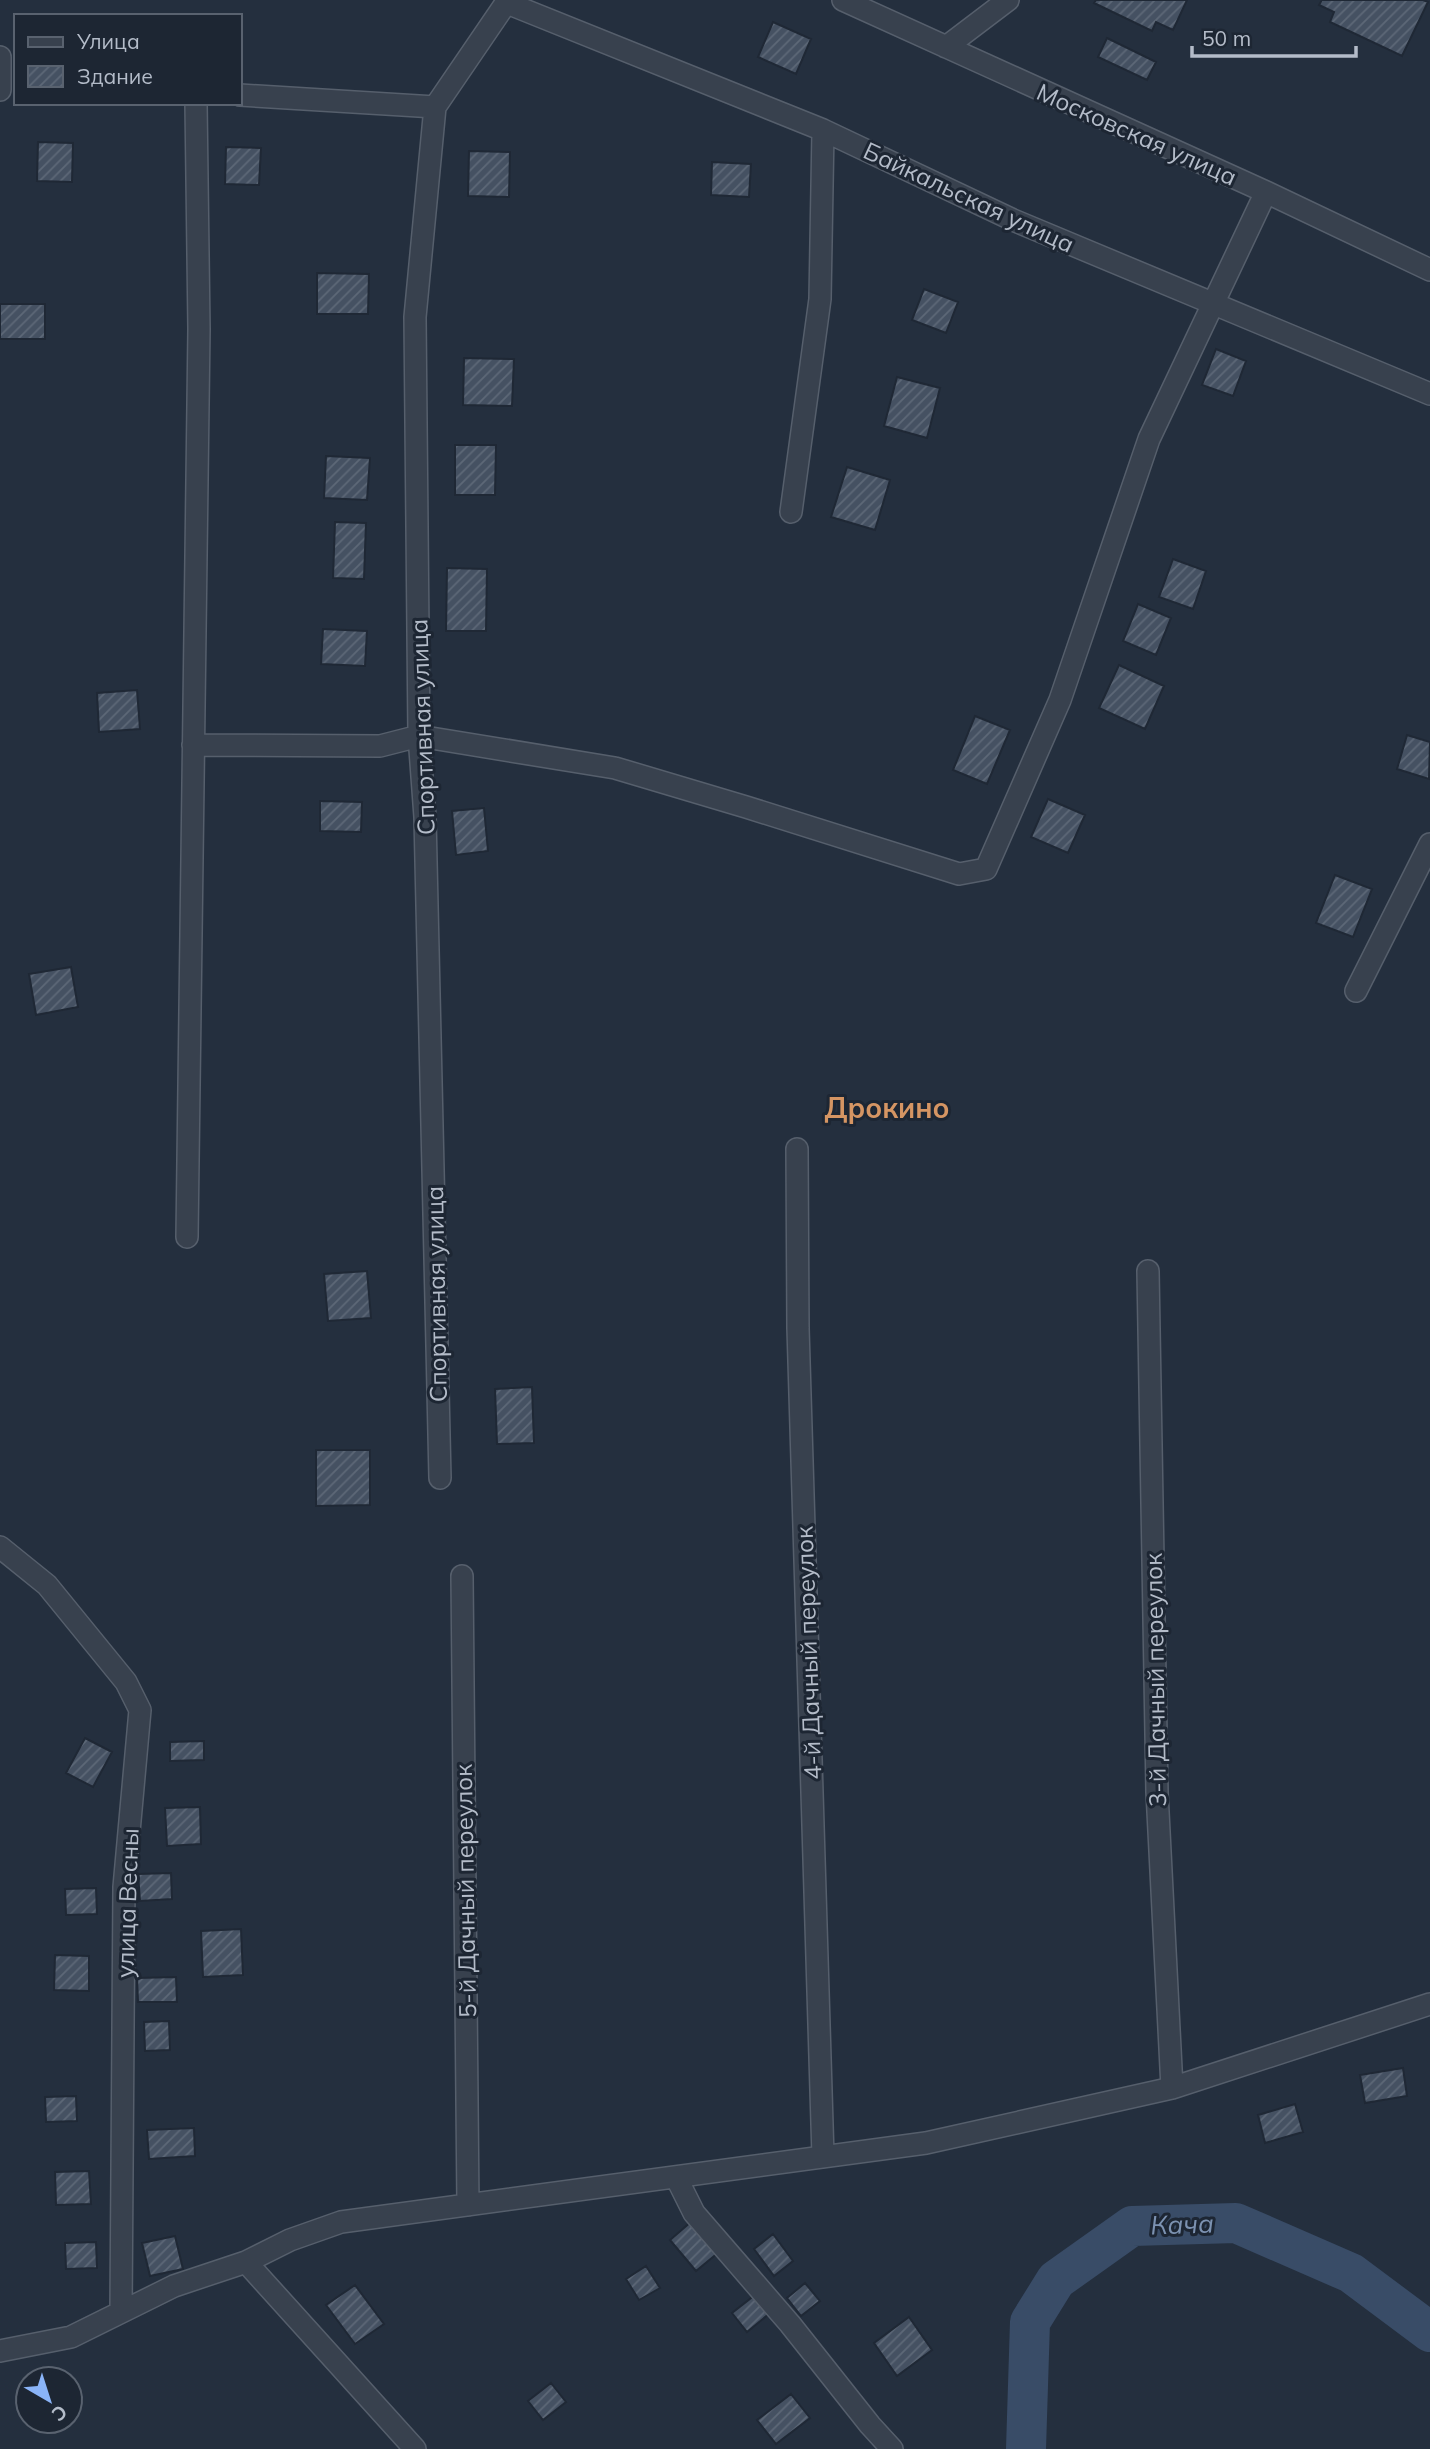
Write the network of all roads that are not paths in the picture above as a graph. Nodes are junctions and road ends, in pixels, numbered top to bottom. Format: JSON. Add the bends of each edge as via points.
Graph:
{"nodes":[{"id":1,"x":843,"y":0,"type":"edge"},
{"id":2,"x":1008,"y":0,"type":"edge"},
{"id":3,"x":508,"y":2,"type":"edge"},
{"id":4,"x":946,"y":47,"type":"junction"},
{"id":5,"x":0,"y":57,"type":"edge"},
{"id":6,"x":6,"y":85,"type":"edge"},
{"id":7,"x":242,"y":95,"type":"edge"},
{"id":8,"x":196,"y":105,"type":"edge"},
{"id":9,"x":435,"y":107,"type":"junction"},
{"id":10,"x":823,"y":130,"type":"junction"},
{"id":11,"x":1266,"y":192,"type":"junction"},
{"id":12,"x":1430,"y":270,"type":"edge"},
{"id":13,"x":1213,"y":304,"type":"junction"},
{"id":14,"x":1430,"y":394,"type":"edge"},
{"id":15,"x":791,"y":512,"type":"dead end"},
{"id":16,"x":419,"y":736,"type":"junction"},
{"id":17,"x":194,"y":745,"type":"junction"},
{"id":18,"x":1430,"y":844,"type":"edge"},
{"id":19,"x":1356,"y":990,"type":"dead end"},
{"id":20,"x":797,"y":1149,"type":"dead end"},
{"id":21,"x":187,"y":1237,"type":"dead end"},
{"id":22,"x":1147,"y":1271,"type":"dead end"},
{"id":23,"x":440,"y":1478,"type":"dead end"},
{"id":24,"x":0,"y":1547,"type":"edge"},
{"id":25,"x":462,"y":1576,"type":"dead end"},
{"id":26,"x":1430,"y":2004,"type":"edge"},
{"id":27,"x":1172,"y":2088,"type":"junction"},
{"id":28,"x":823,"y":2157,"type":"junction"},
{"id":29,"x":676,"y":2177,"type":"junction"},
{"id":30,"x":468,"y":2205,"type":"junction"},
{"id":31,"x":246,"y":2262,"type":"junction"},
{"id":32,"x":121,"y":2312,"type":"junction"},
{"id":33,"x":0,"y":2351,"type":"edge"},
{"id":34,"x":415,"y":2449,"type":"edge"},
{"id":35,"x":892,"y":2449,"type":"edge"}],
"edges":[{"from":1,"to":4,"type":"street","name":"Московская улица"},
{"from":2,"to":4,"type":"street"},
{"from":3,"to":9,"type":"street","name":"Спортивная улица"},
{"from":3,"to":10,"type":"street","name":"Байкальская улица"},
{"from":4,"to":11,"type":"street","name":"Московская улица"},
{"from":5,"to":6,"type":"street"},
{"from":7,"to":9,"type":"street"},
{"from":8,"to":17,"type":"street","via":[[199,329]]},
{"from":9,"to":16,"type":"street","name":"Спортивная улица","via":[[415,317]]},
{"from":10,"to":13,"type":"street","name":"Байкальская улица","via":[[1013,220]]},
{"from":10,"to":15,"type":"street","via":[[820,299]]},
{"from":11,"to":12,"type":"street","name":"Московская улица"},
{"from":11,"to":13,"type":"street"},
{"from":13,"to":14,"type":"street","name":"Байкальская улица"},
{"from":13,"to":16,"type":"street","via":[[1149,439],[1060,699],[986,869],[959,874],[615,768]]},
{"from":16,"to":17,"type":"street","via":[[380,746]]},
{"from":16,"to":23,"type":"street","name":"Спортивная улица","via":[[425,817]]},
{"from":17,"to":21,"type":"street"},
{"from":18,"to":19,"type":"street"},
{"from":20,"to":28,"type":"street","name":"4-й Дачный переулок","via":[[798,1328]]},
{"from":22,"to":27,"type":"street","name":"3-й Дачный переулок","via":[[1157,1792]]},
{"from":24,"to":32,"type":"street","name":"улица Весны","via":[[47,1585],[125,1682],[140,1710],[124,1887]]},
{"from":25,"to":30,"type":"street","name":"5-й Дачный переулок"},
{"from":26,"to":27,"type":"street"},
{"from":27,"to":28,"type":"street","via":[[926,2143]]},
{"from":28,"to":29,"type":"street"},
{"from":29,"to":30,"type":"street"},
{"from":29,"to":35,"type":"street","via":[[694,2213]]},
{"from":30,"to":31,"type":"street","via":[[341,2222]]},
{"from":31,"to":32,"type":"street","via":[[174,2286]]},
{"from":31,"to":34,"type":"street"},
{"from":32,"to":33,"type":"street","via":[[71,2337]]}]}
